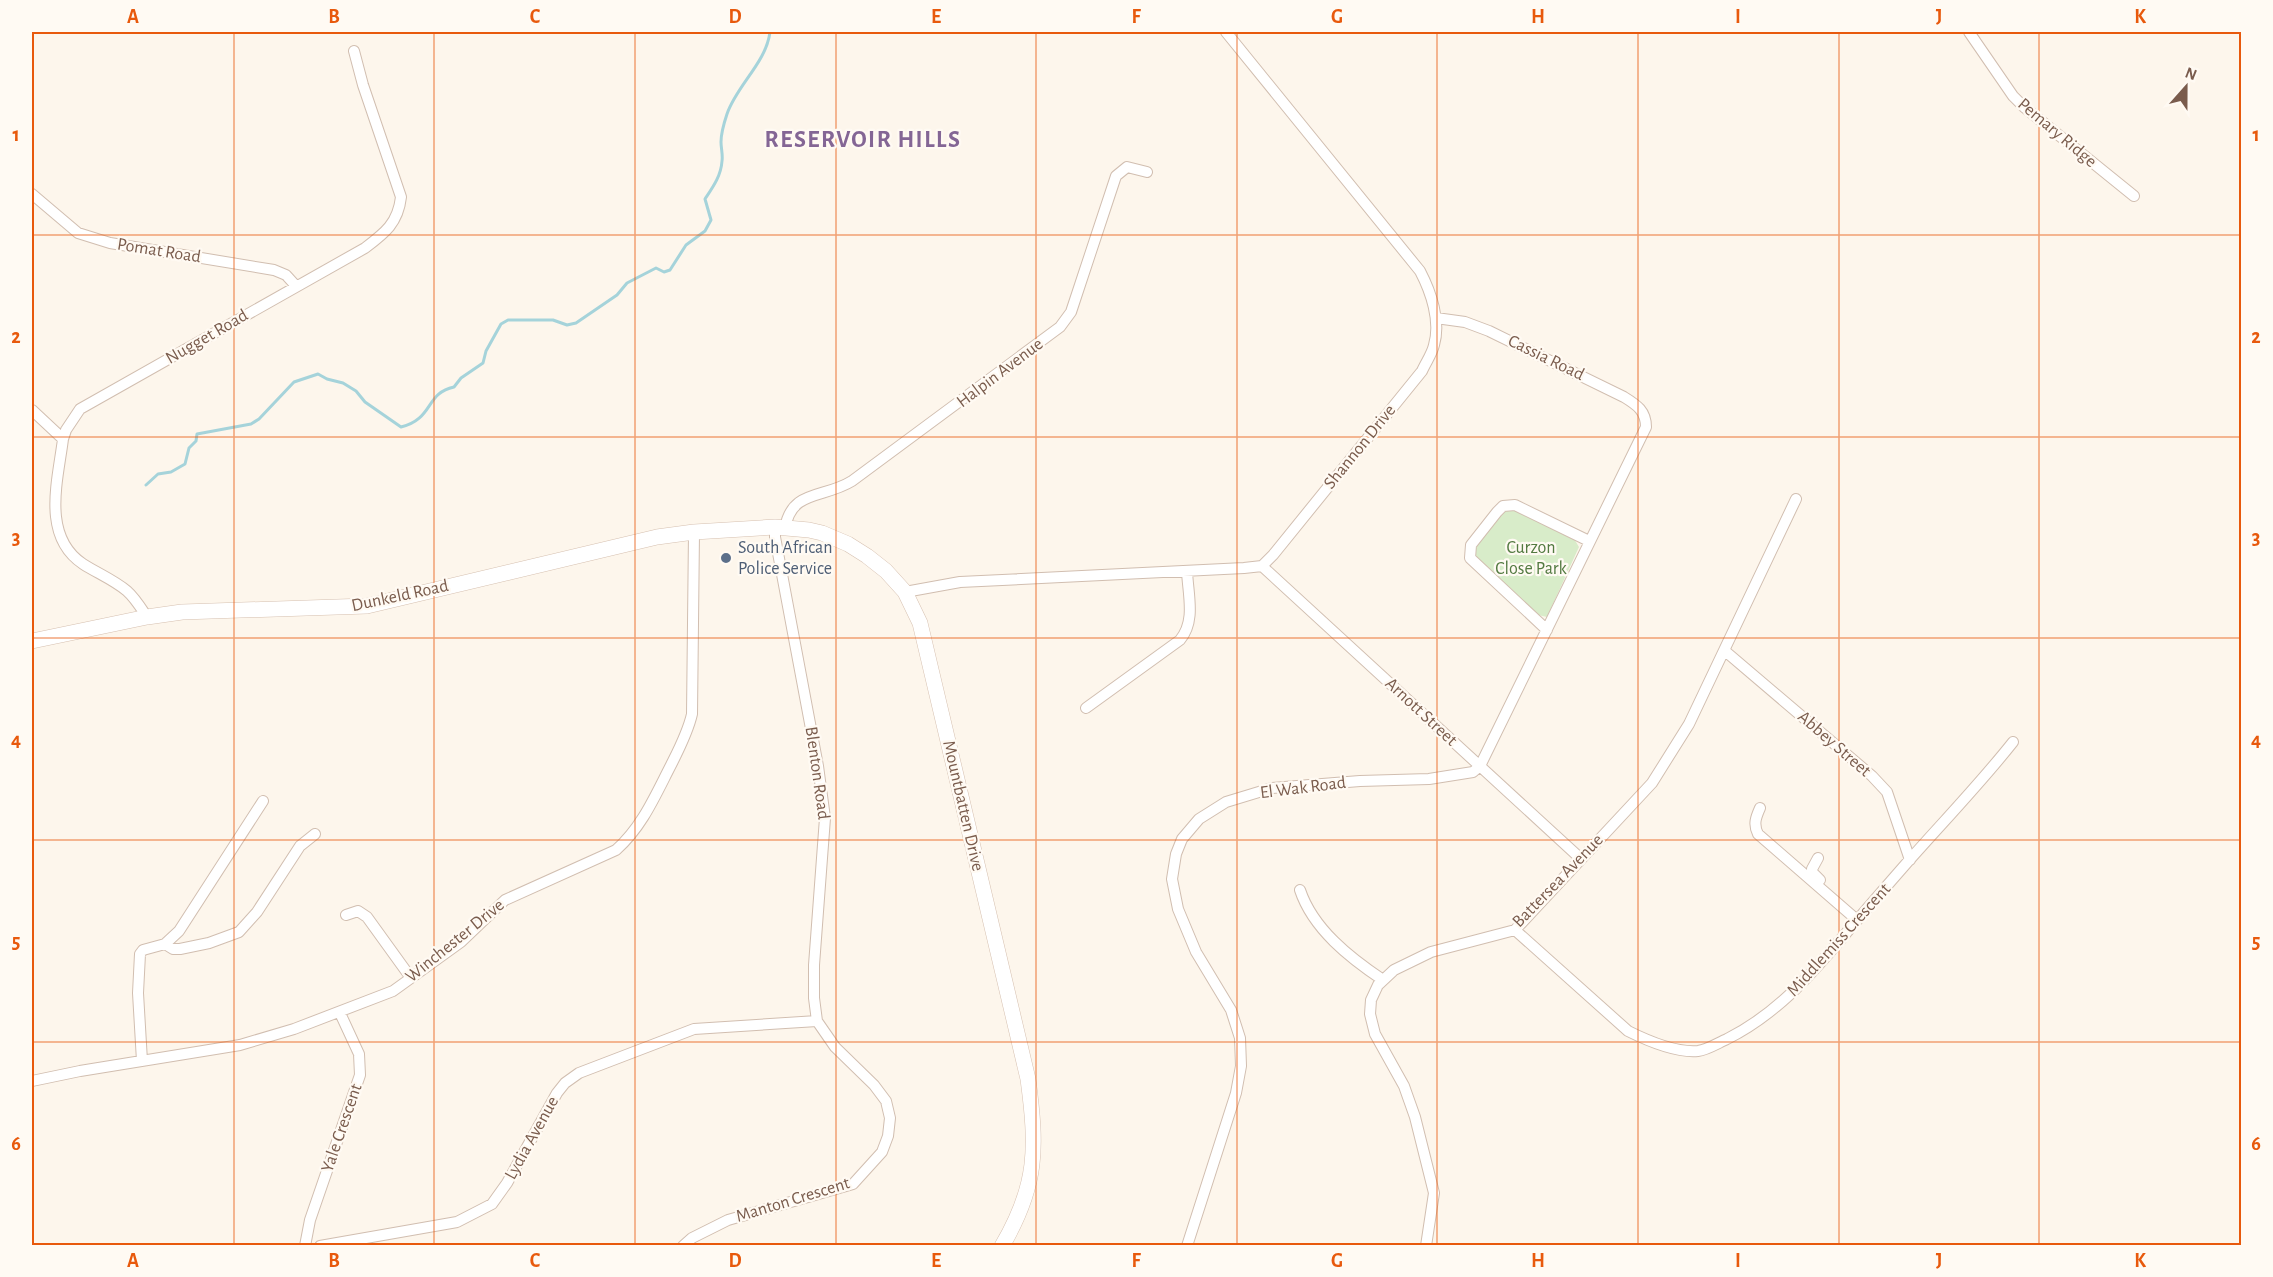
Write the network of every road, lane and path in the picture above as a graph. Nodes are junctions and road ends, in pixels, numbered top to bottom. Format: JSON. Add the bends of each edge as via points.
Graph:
{"nodes":[{"id":1,"x":1226,"y":32,"type":"edge"},
{"id":2,"x":1969,"y":32,"type":"edge"},
{"id":3,"x":354,"y":51,"type":"dead end"},
{"id":4,"x":1147,"y":172,"type":"dead end"},
{"id":5,"x":32,"y":194,"type":"edge"},
{"id":6,"x":2134,"y":196,"type":"dead end"},
{"id":7,"x":296,"y":286,"type":"junction"},
{"id":8,"x":1436,"y":318,"type":"junction"},
{"id":9,"x":32,"y":410,"type":"edge"},
{"id":10,"x":63,"y":439,"type":"junction"},
{"id":11,"x":1797,"y":499,"type":"dead end"},
{"id":12,"x":780,"y":528,"type":"junction"},
{"id":13,"x":694,"y":532,"type":"junction"},
{"id":14,"x":1589,"y":541,"type":"junction"},
{"id":15,"x":1262,"y":566,"type":"junction"},
{"id":16,"x":1186,"y":572,"type":"junction"},
{"id":17,"x":905,"y":592,"type":"junction"},
{"id":18,"x":147,"y":617,"type":"junction"},
{"id":19,"x":1547,"y":630,"type":"junction"},
{"id":20,"x":32,"y":640,"type":"edge"},
{"id":21,"x":1725,"y":651,"type":"junction"},
{"id":22,"x":1086,"y":708,"type":"dead end"},
{"id":23,"x":2013,"y":742,"type":"dead end"},
{"id":24,"x":1480,"y":766,"type":"junction"},
{"id":25,"x":263,"y":801,"type":"dead end"},
{"id":26,"x":1760,"y":808,"type":"dead end"},
{"id":27,"x":315,"y":834,"type":"dead end"},
{"id":28,"x":1580,"y":858,"type":"junction"},
{"id":29,"x":1818,"y":858,"type":"dead end"},
{"id":30,"x":1910,"y":860,"type":"junction"},
{"id":31,"x":1300,"y":890,"type":"dead end"},
{"id":32,"x":346,"y":915,"type":"dead end"},
{"id":33,"x":1859,"y":917,"type":"junction"},
{"id":34,"x":1515,"y":930,"type":"junction"},
{"id":35,"x":165,"y":944,"type":"junction"},
{"id":36,"x":411,"y":978,"type":"junction"},
{"id":37,"x":1383,"y":980,"type":"junction"},
{"id":38,"x":340,"y":1013,"type":"junction"},
{"id":39,"x":817,"y":1021,"type":"junction"},
{"id":40,"x":142,"y":1061,"type":"junction"},
{"id":41,"x":32,"y":1081,"type":"edge"},
{"id":42,"x":305,"y":1245,"type":"edge"},
{"id":43,"x":320,"y":1245,"type":"edge"},
{"id":44,"x":683,"y":1245,"type":"edge"},
{"id":45,"x":1002,"y":1245,"type":"edge"},
{"id":46,"x":1187,"y":1245,"type":"edge"},
{"id":47,"x":1426,"y":1245,"type":"edge"}],
"edges":[{"from":1,"to":8,"type":"street","name":"Shannon Drive","via":[[1420,271]]},
{"from":2,"to":6,"type":"street","name":"Pemary Ridge","via":[[2024,107]]},
{"from":3,"to":7,"type":"street","name":"Nugget Road","via":[[399,185],[400,209],[394,222],[365,248]]},
{"from":4,"to":12,"type":"street","name":"Halpin Avenue","via":[[1127,168],[1116,176],[1071,312],[1060,327],[852,481],[799,501]]},
{"from":5,"to":7,"type":"street","name":"Pomat Road","via":[[78,233],[110,243],[274,270],[286,275]]},
{"from":7,"to":10,"type":"street","name":"Nugget Road","via":[[80,409]]},
{"from":8,"to":14,"type":"street","name":"Cassia Road","via":[[1464,322],[1499,336],[1641,409],[1646,418],[1643,435]]},
{"from":8,"to":15,"type":"street","name":"Shannon Drive","via":[[1434,345],[1422,371]]},
{"from":9,"to":10,"type":"street"},
{"from":10,"to":18,"type":"street","name":"Nugget Road","via":[[54,508],[63,542],[80,562],[126,591]]},
{"from":11,"to":21,"type":"street","name":"Battersea Avenue"},
{"from":12,"to":13,"type":"main road","name":"Mountbatten Drive"},
{"from":12,"to":17,"type":"main road","name":"Mountbatten Drive","via":[[809,530],[848,544],[876,562]]},
{"from":12,"to":39,"type":"street","name":"Blenton Road","via":[[775,537],[825,818],[814,965]]},
{"from":13,"to":18,"type":"main road","name":"Dunkeld Road","via":[[634,542],[367,606],[182,612]]},
{"from":13,"to":36,"type":"street","name":"Winchester Drive","via":[[692,714],[640,824],[616,850],[505,900],[461,942]]},
{"from":14,"to":19,"type":"street"},
{"from":14,"to":19,"type":"street","via":[[1510,504],[1497,512],[1471,545],[1470,558]]},
{"from":15,"to":16,"type":"street"},
{"from":15,"to":24,"type":"street","name":"Arnott Street"},
{"from":16,"to":17,"type":"street","via":[[960,582]]},
{"from":16,"to":22,"type":"street","via":[[1188,631]]},
{"from":17,"to":45,"type":"main road","name":"Mountbatten Drive","via":[[922,632],[1028,1079],[1034,1147],[1029,1186],[1023,1207]]},
{"from":18,"to":20,"type":"main road","name":"Dunkeld Road"},
{"from":19,"to":24,"type":"street"},
{"from":21,"to":28,"type":"street","name":"Battersea Avenue","via":[[1689,724],[1652,783]]},
{"from":21,"to":30,"type":"street","name":"Abbey Street","via":[[1887,792]]},
{"from":23,"to":30,"type":"street","name":"Middlemiss Crescent"},
{"from":24,"to":28,"type":"street","name":"Arnott Street"},
{"from":24,"to":46,"type":"street","name":"El Wak Road","via":[[1473,772],[1429,779],[1272,788],[1226,802],[1199,819],[1182,839],[1172,879],[1178,909],[1196,952],[1232,1010],[1240,1038],[1241,1066],[1236,1093]]},
{"from":25,"to":35,"type":"street","via":[[179,931]]},
{"from":26,"to":33,"type":"street","via":[[1755,821],[1758,834]]},
{"from":27,"to":35,"type":"street","via":[[300,846],[257,912],[239,932],[180,949]]},
{"from":28,"to":34,"type":"street","name":"Battersea Avenue"},
{"from":29,"to":33,"type":"street","via":[[1813,873]]},
{"from":30,"to":33,"type":"street","name":"Middlemiss Crescent"},
{"from":31,"to":37,"type":"street","via":[[1309,909],[1336,944]]},
{"from":32,"to":36,"type":"street","via":[[358,911],[368,916]]},
{"from":33,"to":34,"type":"street","name":"Middlemiss Crescent","via":[[1799,987],[1772,1011],[1747,1029],[1698,1051],[1646,1040],[1628,1031]]},
{"from":34,"to":37,"type":"street","name":"Battersea Avenue","via":[[1431,951]]},
{"from":35,"to":40,"type":"street","via":[[140,954]]},
{"from":36,"to":38,"type":"street","name":"Winchester Drive","via":[[393,992]]},
{"from":37,"to":47,"type":"street","via":[[1371,1000],[1370,1014],[1375,1034],[1404,1086],[1434,1193]]},
{"from":38,"to":40,"type":"street","name":"Winchester Drive","via":[[261,1040]]},
{"from":38,"to":42,"type":"street","name":"Yale Crescent","via":[[359,1054],[359,1082],[310,1220]]},
{"from":39,"to":43,"type":"street","name":"Lydia Avenue","via":[[694,1029],[579,1073],[557,1093],[492,1204],[458,1221]]},
{"from":39,"to":44,"type":"street","name":"Manton Crescent","via":[[835,1047],[886,1101],[890,1118],[882,1152],[853,1184],[728,1220]]},
{"from":40,"to":41,"type":"street","name":"Winchester Drive"}]}
